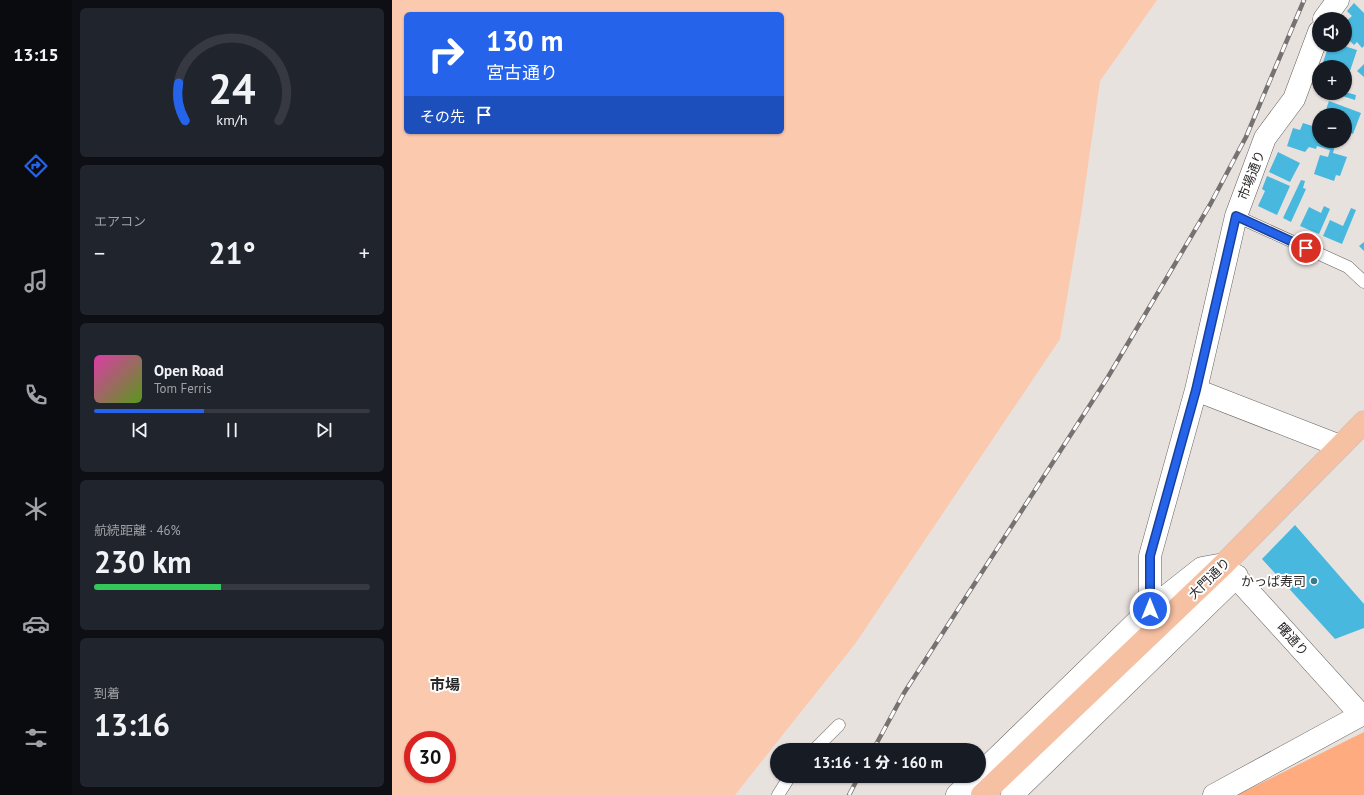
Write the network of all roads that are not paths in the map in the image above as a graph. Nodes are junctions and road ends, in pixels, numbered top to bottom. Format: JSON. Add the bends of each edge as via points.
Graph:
{"nodes":[{"id":1,"x":1338,"y":0,"type":"edge"},
{"id":2,"x":1329,"y":12,"type":"edge"},
{"id":3,"x":1312,"y":51,"type":"edge"},
{"id":4,"x":1236,"y":216,"type":"junction"},
{"id":5,"x":1364,"y":282,"type":"edge"},
{"id":6,"x":1196,"y":390,"type":"junction"},
{"id":7,"x":1364,"y":422,"type":"edge"},
{"id":8,"x":1340,"y":446,"type":"junction"},
{"id":9,"x":1231,"y":570,"type":"junction"},
{"id":10,"x":1150,"y":609,"type":"junction"},
{"id":11,"x":1363,"y":714,"type":"edge"},
{"id":12,"x":839,"y":725,"type":"dead end"},
{"id":13,"x":821,"y":743,"type":"edge"},
{"id":14,"x":986,"y":767,"type":"edge"},
{"id":15,"x":786,"y":783,"type":"edge"},
{"id":16,"x":970,"y":783,"type":"edge"},
{"id":17,"x":778,"y":795,"type":"edge"},
{"id":18,"x":957,"y":795,"type":"edge"},
{"id":19,"x":982,"y":795,"type":"edge"},
{"id":20,"x":1012,"y":795,"type":"edge"},
{"id":21,"x":1214,"y":795,"type":"edge"}],
"edges":[{"from":1,"to":2,"type":"street"},
{"from":3,"to":4,"type":"street","name":"市場通り","via":[[1294,99],[1265,138]]},
{"from":4,"to":5,"type":"lane","via":[[1348,267]]},
{"from":4,"to":6,"type":"street","name":"市場通り"},
{"from":6,"to":8,"type":"street"},
{"from":6,"to":10,"type":"street","name":"市場通り","via":[[1150,556]]},
{"from":7,"to":8,"type":"highway","name":"大門通り"},
{"from":8,"to":9,"type":"highway","name":"大門通り"},
{"from":9,"to":10,"type":"street","via":[[1202,568]]},
{"from":9,"to":11,"type":"street","name":"曙通り"},
{"from":9,"to":19,"type":"highway","name":"大門通り","via":[[1022,756]]},
{"from":9,"to":20,"type":"street"},
{"from":10,"to":14,"type":"street"},
{"from":11,"to":21,"type":"street"},
{"from":12,"to":13,"type":"lane"},
{"from":15,"to":17,"type":"lane"},
{"from":16,"to":18,"type":"street"}]}
